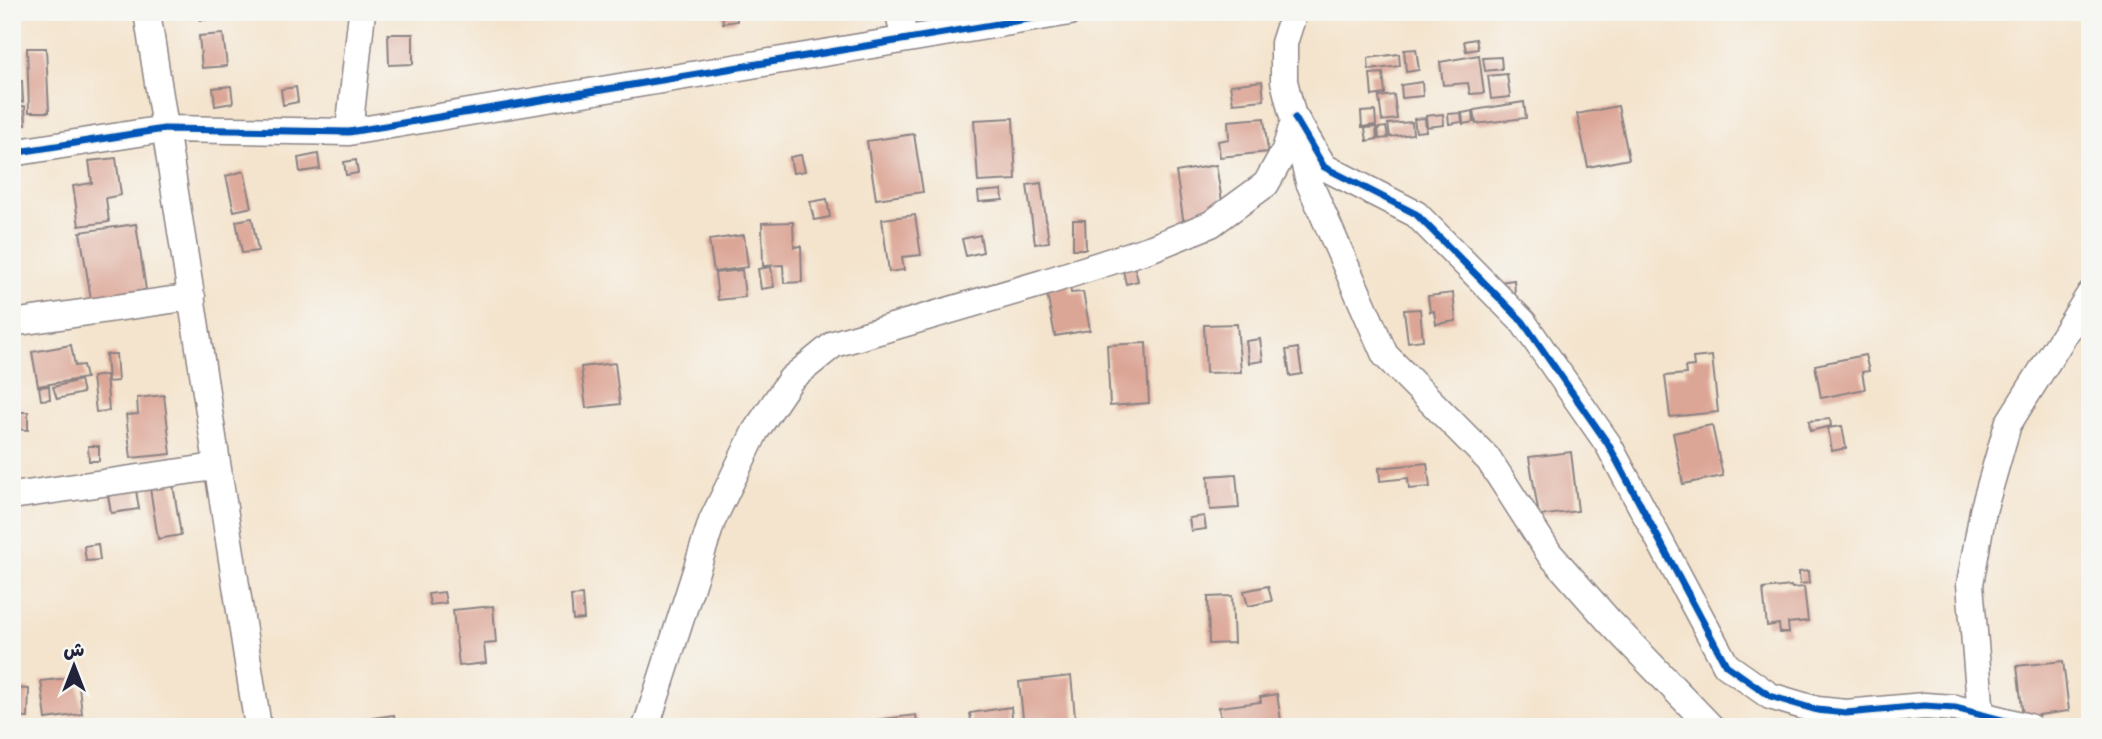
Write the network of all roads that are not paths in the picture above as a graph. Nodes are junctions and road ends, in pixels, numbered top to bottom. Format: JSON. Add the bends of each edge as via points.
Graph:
{"nodes":[{"id":1,"x":147,"y":12,"type":"edge"},
{"id":2,"x":362,"y":12,"type":"edge"},
{"id":3,"x":899,"y":12,"type":"edge"},
{"id":4,"x":1070,"y":12,"type":"edge"},
{"id":5,"x":1294,"y":12,"type":"edge"},
{"id":6,"x":904,"y":39,"type":"junction"},
{"id":7,"x":1295,"y":118,"type":"junction"},
{"id":8,"x":164,"y":129,"type":"junction"},
{"id":9,"x":349,"y":132,"type":"junction"},
{"id":10,"x":12,"y":153,"type":"edge"},
{"id":11,"x":2090,"y":294,"type":"edge"},
{"id":12,"x":192,"y":297,"type":"junction"},
{"id":13,"x":12,"y":323,"type":"edge"},
{"id":14,"x":215,"y":467,"type":"junction"},
{"id":15,"x":12,"y":496,"type":"edge"},
{"id":16,"x":1982,"y":722,"type":"edge"},
{"id":17,"x":258,"y":727,"type":"edge"},
{"id":18,"x":646,"y":727,"type":"edge"},
{"id":19,"x":1711,"y":727,"type":"edge"},
{"id":20,"x":2029,"y":727,"type":"edge"}],
"edges":[{"from":1,"to":8,"type":"street"},
{"from":2,"to":9,"type":"street"},
{"from":3,"to":6,"type":"street"},
{"from":4,"to":6,"type":"street"},
{"from":5,"to":7,"type":"street","via":[[1284,43],[1284,81]]},
{"from":6,"to":9,"type":"street"},
{"from":7,"to":16,"type":"street","via":[[1324,167],[1416,214],[1524,322],[1608,444],[1726,665],[1770,696],[1816,710],[1955,708]]},
{"from":7,"to":18,"type":"street","via":[[1285,150],[1266,184],[1211,223],[1068,276],[834,344],[791,379],[755,432],[712,521]]},
{"from":7,"to":19,"type":"street","via":[[1309,182],[1385,355],[1489,460],[1549,553]]},
{"from":8,"to":9,"type":"street"},
{"from":8,"to":10,"type":"street"},
{"from":8,"to":12,"type":"street"},
{"from":11,"to":16,"type":"street","via":[[2008,424],[1983,510],[1970,584]]},
{"from":12,"to":13,"type":"street"},
{"from":12,"to":14,"type":"street"},
{"from":14,"to":15,"type":"street"},
{"from":14,"to":17,"type":"street"},
{"from":16,"to":20,"type":"street"}]}
